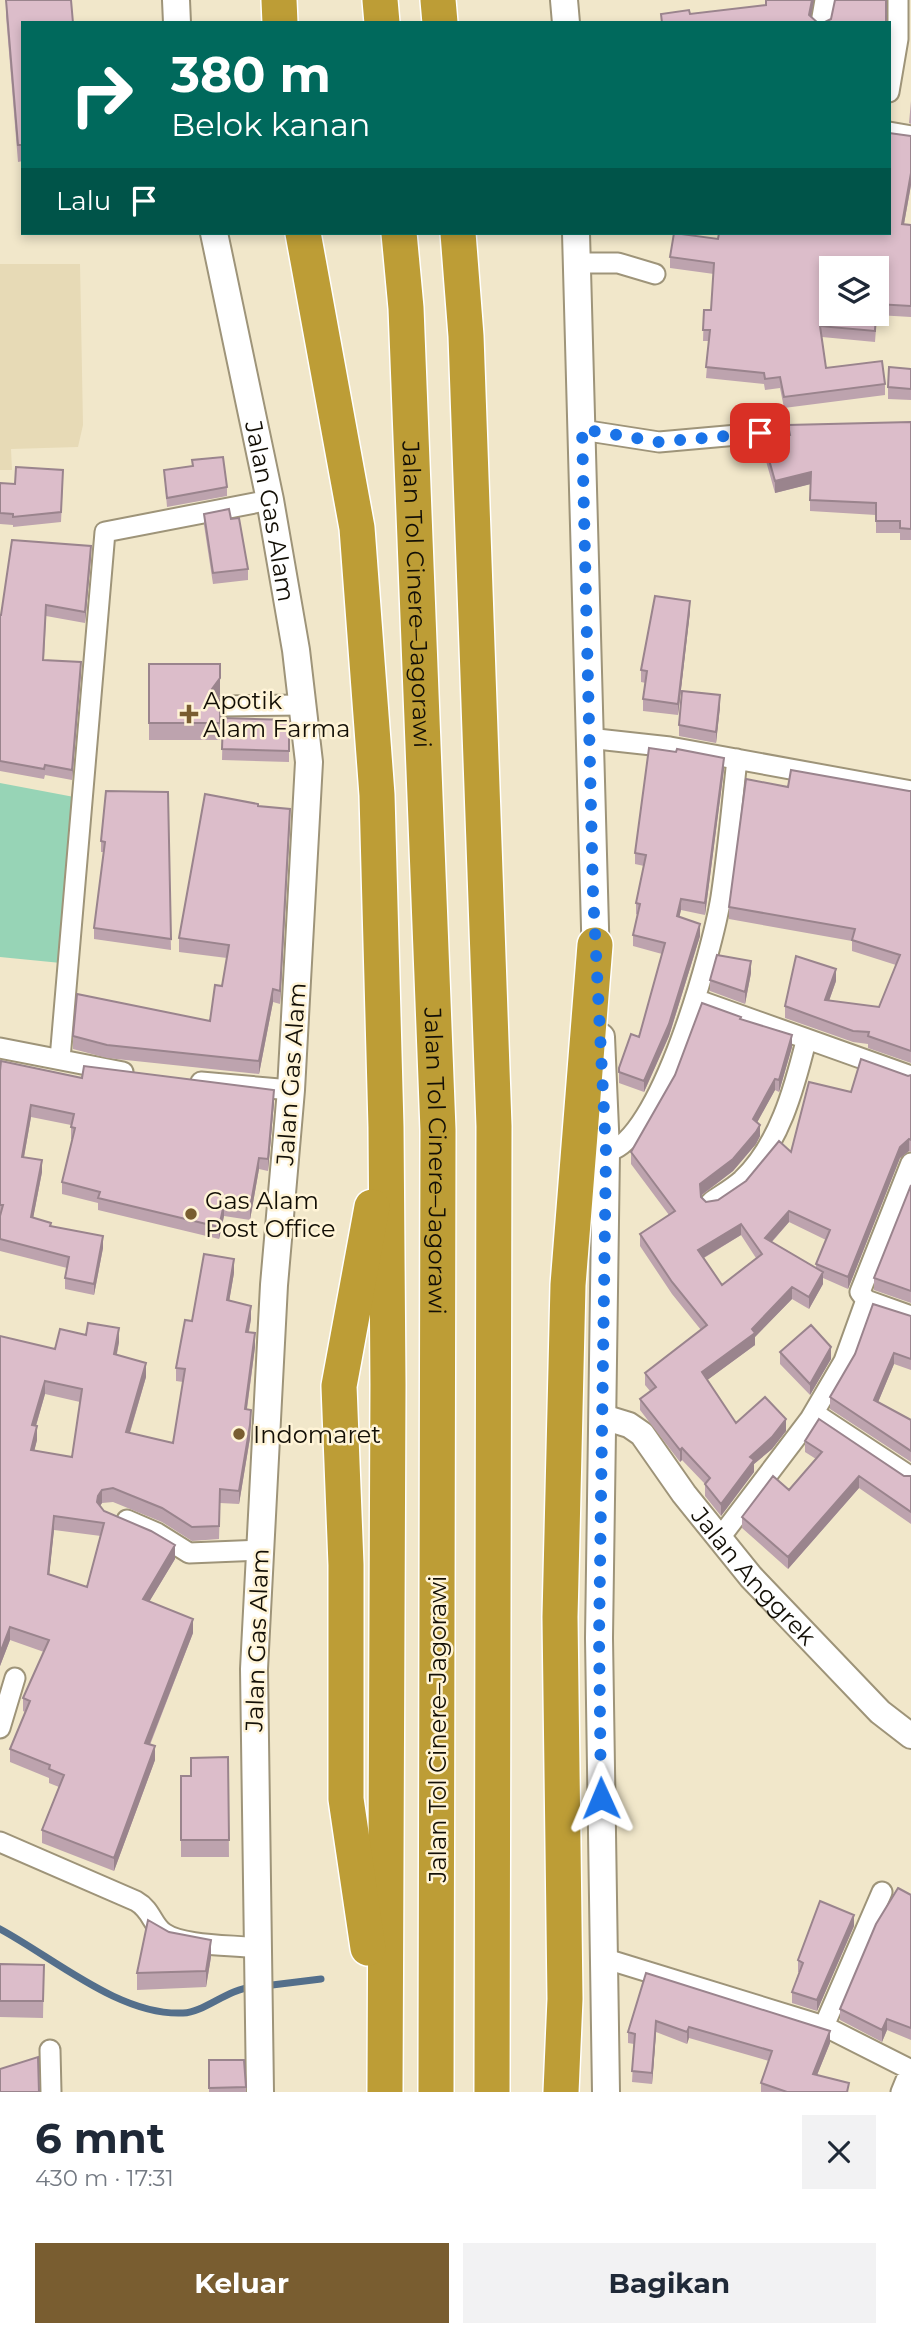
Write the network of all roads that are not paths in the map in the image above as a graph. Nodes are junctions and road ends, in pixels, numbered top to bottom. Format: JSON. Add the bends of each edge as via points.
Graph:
{"nodes":[{"id":1,"x":176,"y":0,"type":"edge"},
{"id":2,"x":279,"y":0,"type":"edge"},
{"id":3,"x":380,"y":0,"type":"edge"},
{"id":4,"x":438,"y":0,"type":"edge"},
{"id":5,"x":564,"y":0,"type":"edge"},
{"id":6,"x":825,"y":0,"type":"edge"},
{"id":7,"x":898,"y":0,"type":"edge"},
{"id":8,"x":177,"y":21,"type":"edge"},
{"id":9,"x":280,"y":21,"type":"edge"},
{"id":10,"x":382,"y":21,"type":"edge"},
{"id":11,"x":440,"y":21,"type":"edge"},
{"id":12,"x":566,"y":21,"type":"edge"},
{"id":13,"x":821,"y":21,"type":"edge"},
{"id":14,"x":891,"y":80,"type":"edge"},
{"id":15,"x":891,"y":132,"type":"edge"},
{"id":16,"x":911,"y":136,"type":"edge"},
{"id":17,"x":214,"y":235,"type":"edge"},
{"id":18,"x":303,"y":235,"type":"edge"},
{"id":19,"x":399,"y":235,"type":"edge"},
{"id":20,"x":457,"y":235,"type":"edge"},
{"id":21,"x":576,"y":235,"type":"edge"},
{"id":22,"x":576,"y":263,"type":"junction"},
{"id":23,"x":655,"y":274,"type":"dead end"},
{"id":24,"x":582,"y":429,"type":"junction"},
{"id":25,"x":760,"y":433,"type":"dead end"},
{"id":26,"x":270,"y":500,"type":"junction"},
{"id":27,"x":303,"y":705,"type":"junction"},
{"id":28,"x":224,"y":706,"type":"dead end"},
{"id":29,"x":588,"y":738,"type":"junction"},
{"id":30,"x":737,"y":759,"type":"junction"},
{"id":31,"x":911,"y":791,"type":"edge"},
{"id":32,"x":595,"y":945,"type":"junction"},
{"id":33,"x":695,"y":999,"type":"junction"},
{"id":34,"x":806,"y":1041,"type":"junction"},
{"id":35,"x":0,"y":1048,"type":"edge"},
{"id":36,"x":60,"y":1059,"type":"junction"},
{"id":37,"x":146,"y":1076,"type":"edge"},
{"id":38,"x":911,"y":1076,"type":"edge"},
{"id":39,"x":187,"y":1081,"type":"edge"},
{"id":40,"x":291,"y":1090,"type":"junction"},
{"id":41,"x":386,"y":1128,"type":"junction"},
{"id":42,"x":606,"y":1152,"type":"junction"},
{"id":43,"x":911,"y":1163,"type":"edge"},
{"id":44,"x":710,"y":1202,"type":"edge"},
{"id":45,"x":866,"y":1300,"type":"junction"},
{"id":46,"x":911,"y":1315,"type":"edge"},
{"id":47,"x":814,"y":1413,"type":"junction"},
{"id":48,"x":603,"y":1417,"type":"junction"},
{"id":49,"x":911,"y":1477,"type":"edge"},
{"id":50,"x":109,"y":1513,"type":"edge"},
{"id":51,"x":719,"y":1539,"type":"junction"},
{"id":52,"x":261,"y":1550,"type":"junction"},
{"id":53,"x":15,"y":1678,"type":"dead end"},
{"id":54,"x":0,"y":1728,"type":"edge"},
{"id":55,"x":911,"y":1736,"type":"edge"},
{"id":56,"x":0,"y":1842,"type":"edge"},
{"id":57,"x":881,"y":1892,"type":"dead end"},
{"id":58,"x":257,"y":1958,"type":"junction"},
{"id":59,"x":603,"y":1958,"type":"junction"},
{"id":60,"x":824,"y":2026,"type":"junction"},
{"id":61,"x":50,"y":2050,"type":"dead end"},
{"id":62,"x":911,"y":2070,"type":"edge"},
{"id":63,"x":385,"y":2077,"type":"edge"},
{"id":64,"x":51,"y":2092,"type":"edge"},
{"id":65,"x":260,"y":2092,"type":"edge"},
{"id":66,"x":436,"y":2092,"type":"edge"},
{"id":67,"x":492,"y":2092,"type":"edge"},
{"id":68,"x":561,"y":2092,"type":"edge"},
{"id":69,"x":606,"y":2092,"type":"edge"},
{"id":70,"x":901,"y":2092,"type":"edge"}],
"edges":[{"from":1,"to":8,"type":"main road"},
{"from":2,"to":9,"type":"highway"},
{"from":3,"to":10,"type":"highway"},
{"from":4,"to":11,"type":"highway"},
{"from":5,"to":12,"type":"main road"},
{"from":6,"to":13,"type":"street"},
{"from":7,"to":14,"type":"street"},
{"from":15,"to":16,"type":"street"},
{"from":17,"to":26,"type":"main road","name":"Jalan Gas Alam"},
{"from":18,"to":41,"type":"highway","via":[[357,528],[377,795]]},
{"from":19,"to":66,"type":"highway","name":"Jalan Tol Cinere–Jagorawi","via":[[406,308],[438,1130]]},
{"from":20,"to":67,"type":"highway","via":[[466,336],[494,1126]]},
{"from":21,"to":22,"type":"main road"},
{"from":22,"to":23,"type":"street","via":[[618,263]]},
{"from":22,"to":24,"type":"main road"},
{"from":24,"to":25,"type":"street","via":[[659,442]]},
{"from":24,"to":29,"type":"main road"},
{"from":26,"to":27,"type":"main road","name":"Jalan Gas Alam"},
{"from":26,"to":36,"type":"street","via":[[105,532]]},
{"from":27,"to":28,"type":"street"},
{"from":27,"to":40,"type":"main road","name":"Jalan Gas Alam","via":[[308,814]]},
{"from":29,"to":30,"type":"street"},
{"from":29,"to":32,"type":"main road"},
{"from":30,"to":31,"type":"street"},
{"from":30,"to":33,"type":"street","via":[[720,899]]},
{"from":32,"to":42,"type":"main road"},
{"from":32,"to":68,"type":"highway","via":[[568,1284],[560,1617],[565,1998]]},
{"from":33,"to":34,"type":"street"},
{"from":33,"to":42,"type":"street","via":[[656,1102],[623,1146]]},
{"from":34,"to":38,"type":"street"},
{"from":34,"to":44,"type":"street","via":[[795,1085],[764,1154],[742,1180]]},
{"from":35,"to":36,"type":"street"},
{"from":36,"to":37,"type":"street"},
{"from":39,"to":40,"type":"street"},
{"from":40,"to":52,"type":"main road","name":"Jalan Gas Alam","via":[[274,1286]]},
{"from":41,"to":63,"type":"highway"},
{"from":41,"to":63,"type":"highway","via":[[339,1386],[346,1565],[346,1799]]},
{"from":42,"to":48,"type":"main road"},
{"from":43,"to":45,"type":"street","via":[[859,1292]]},
{"from":45,"to":46,"type":"street"},
{"from":45,"to":47,"type":"street","via":[[844,1361]]},
{"from":47,"to":49,"type":"street"},
{"from":47,"to":51,"type":"street"},
{"from":48,"to":51,"type":"street","name":"Jalan Anggrek","via":[[642,1434]]},
{"from":48,"to":59,"type":"main road","via":[[599,1638]]},
{"from":50,"to":52,"type":"street","via":[[157,1533],[189,1553]]},
{"from":51,"to":55,"type":"street","name":"Jalan Anggrek","via":[[839,1671],[880,1713]]},
{"from":52,"to":58,"type":"main road","name":"Jalan Gas Alam","via":[[252,1708]]},
{"from":53,"to":54,"type":"street"},
{"from":56,"to":58,"type":"street","via":[[136,1901],[150,1910],[160,1929],[175,1938]]},
{"from":57,"to":60,"type":"street"},
{"from":58,"to":65,"type":"main road","name":"Jalan Gas Alam"},
{"from":59,"to":60,"type":"street"},
{"from":59,"to":69,"type":"main road"},
{"from":60,"to":62,"type":"street"},
{"from":61,"to":64,"type":"street"},
{"from":62,"to":70,"type":"street"}]}
